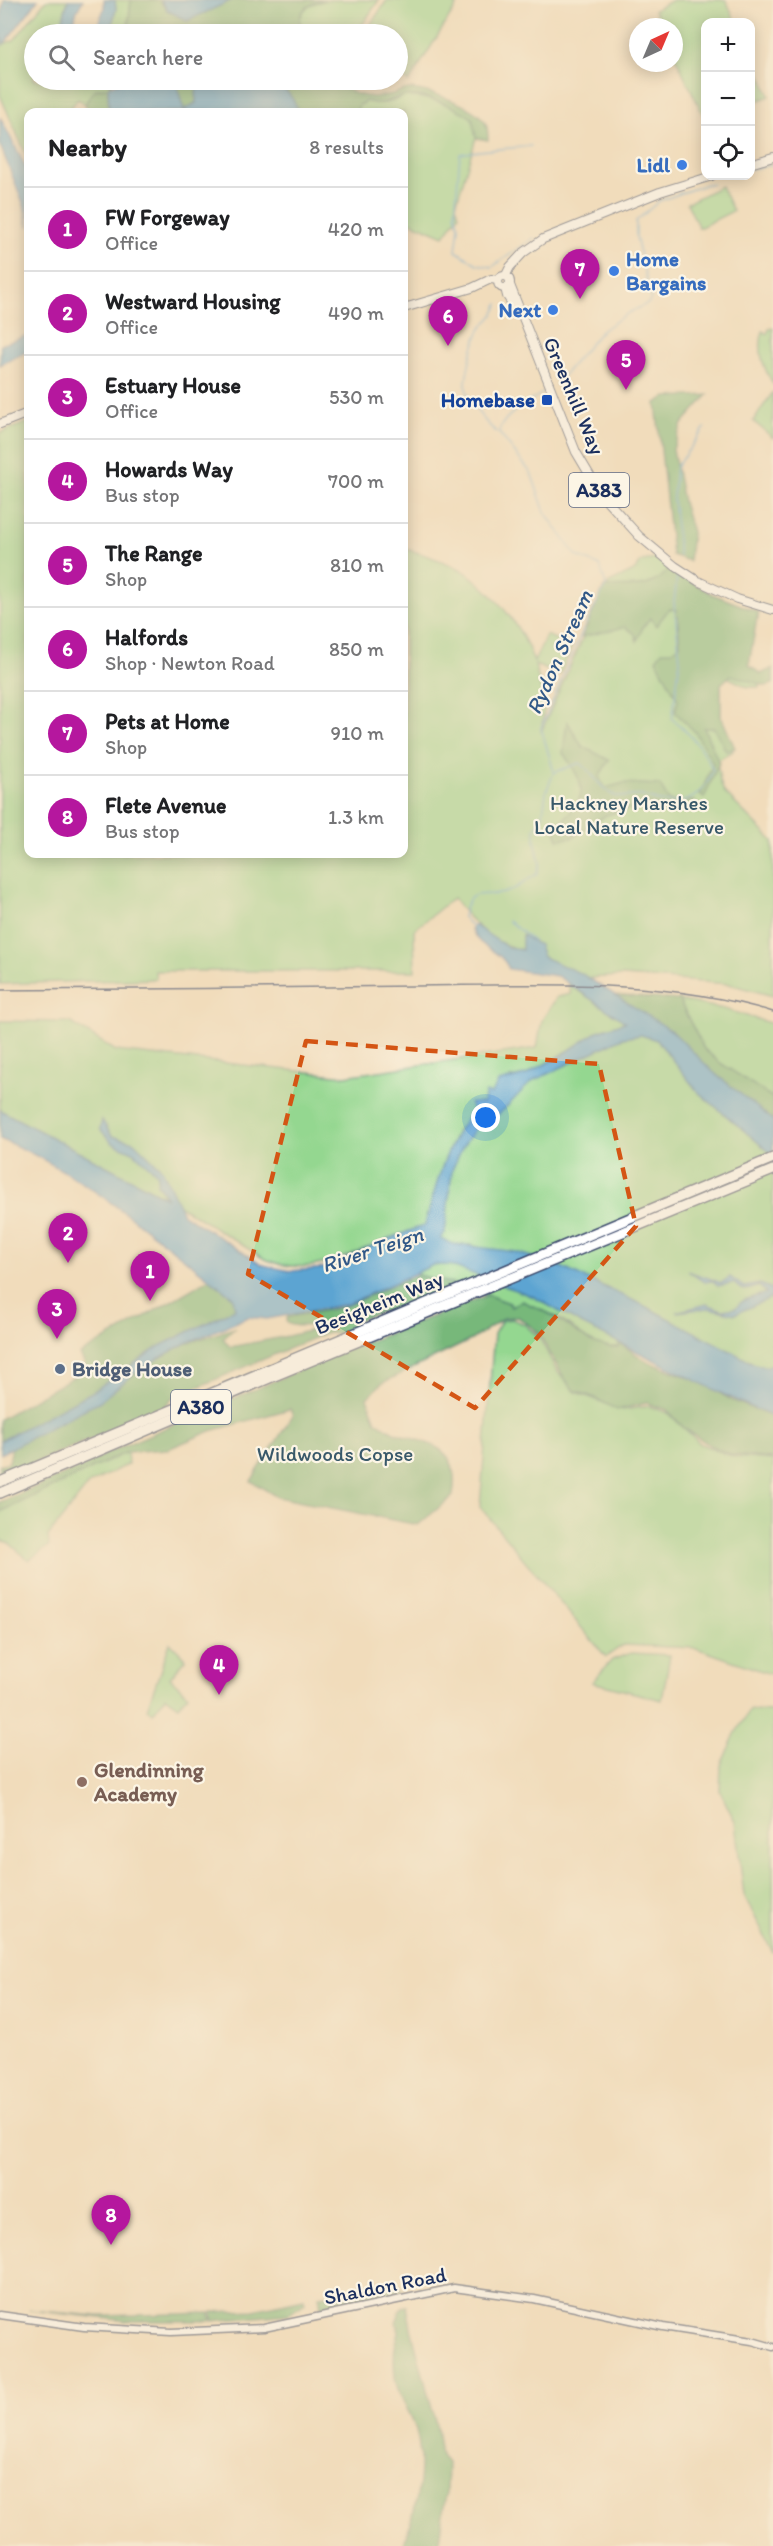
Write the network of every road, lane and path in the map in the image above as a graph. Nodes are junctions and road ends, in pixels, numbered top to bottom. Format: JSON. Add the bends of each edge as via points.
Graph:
{"nodes":[{"id":1,"x":773,"y":157,"type":"edge"},
{"id":2,"x":755,"y":162,"type":"edge"},
{"id":3,"x":701,"y":179,"type":"edge"},
{"id":4,"x":505,"y":282,"type":"junction"},
{"id":5,"x":408,"y":307,"type":"edge"},
{"id":6,"x":24,"y":415,"type":"edge"},
{"id":7,"x":0,"y":424,"type":"edge"},
{"id":8,"x":773,"y":610,"type":"edge"},
{"id":9,"x":773,"y":1158,"type":"edge"},
{"id":10,"x":773,"y":1170,"type":"edge"},
{"id":11,"x":451,"y":1298,"type":"junction"},
{"id":12,"x":0,"y":1482,"type":"edge"},
{"id":13,"x":0,"y":1492,"type":"edge"},
{"id":14,"x":0,"y":2315,"type":"edge"},
{"id":15,"x":773,"y":2347,"type":"edge"}],
"edges":[{"from":1,"to":2,"type":"main road"},
{"from":3,"to":4,"type":"main road","via":[[535,243],[517,260]]},
{"from":4,"to":5,"type":"main road","via":[[490,287],[483,284]]},
{"from":4,"to":8,"type":"main road","name":"Greenhill Way","number":"A383","via":[[507,296],[520,315],[576,452],[601,494],[648,545],[675,566],[737,599]]},
{"from":6,"to":7,"type":"main road"},
{"from":9,"to":11,"type":"highway","name":"Besigheim Way","number":"A380"},
{"from":10,"to":11,"type":"highway","name":"Besigheim Way","number":"A380"},
{"from":11,"to":12,"type":"highway","name":"Besigheim Way","number":"A380"},
{"from":11,"to":13,"type":"highway","name":"Besigheim Way","number":"A380"},
{"from":14,"to":15,"type":"street","name":"Shaldon Road","via":[[84,2327],[171,2332],[264,2328],[454,2288],[534,2299]]}]}
